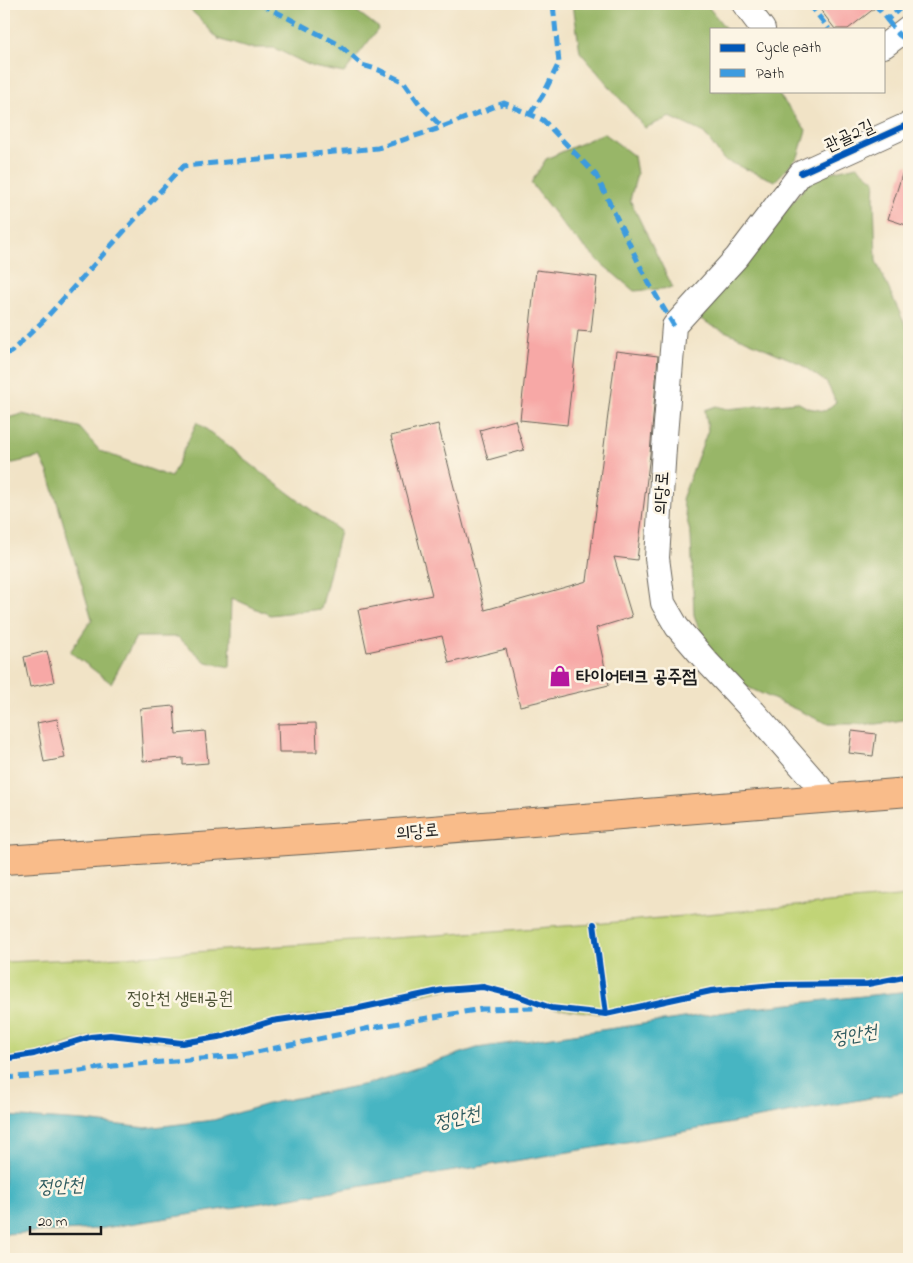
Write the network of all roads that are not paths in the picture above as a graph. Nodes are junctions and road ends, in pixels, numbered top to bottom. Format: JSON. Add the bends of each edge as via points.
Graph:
{"nodes":[{"id":1,"x":744,"y":4,"type":"edge"},
{"id":2,"x":909,"y":27,"type":"edge"},
{"id":3,"x":762,"y":28,"type":"edge"},
{"id":4,"x":886,"y":44,"type":"edge"},
{"id":5,"x":909,"y":124,"type":"edge"},
{"id":6,"x":801,"y":173,"type":"joint"},
{"id":7,"x":909,"y":792,"type":"edge"},
{"id":8,"x":829,"y":798,"type":"junction"},
{"id":9,"x":4,"y":860,"type":"edge"}],
"edges":[{"from":1,"to":3,"type":"street"},
{"from":2,"to":4,"type":"street"},
{"from":5,"to":6,"type":"street","name":"관골2길"},
{"from":6,"to":8,"type":"street","name":"의당로","via":[[737,257],[674,326],[657,558],[663,603],[677,627]]},
{"from":7,"to":8,"type":"main road","name":"의당로"},
{"from":8,"to":9,"type":"main road","name":"의당로","via":[[332,838]]}]}
